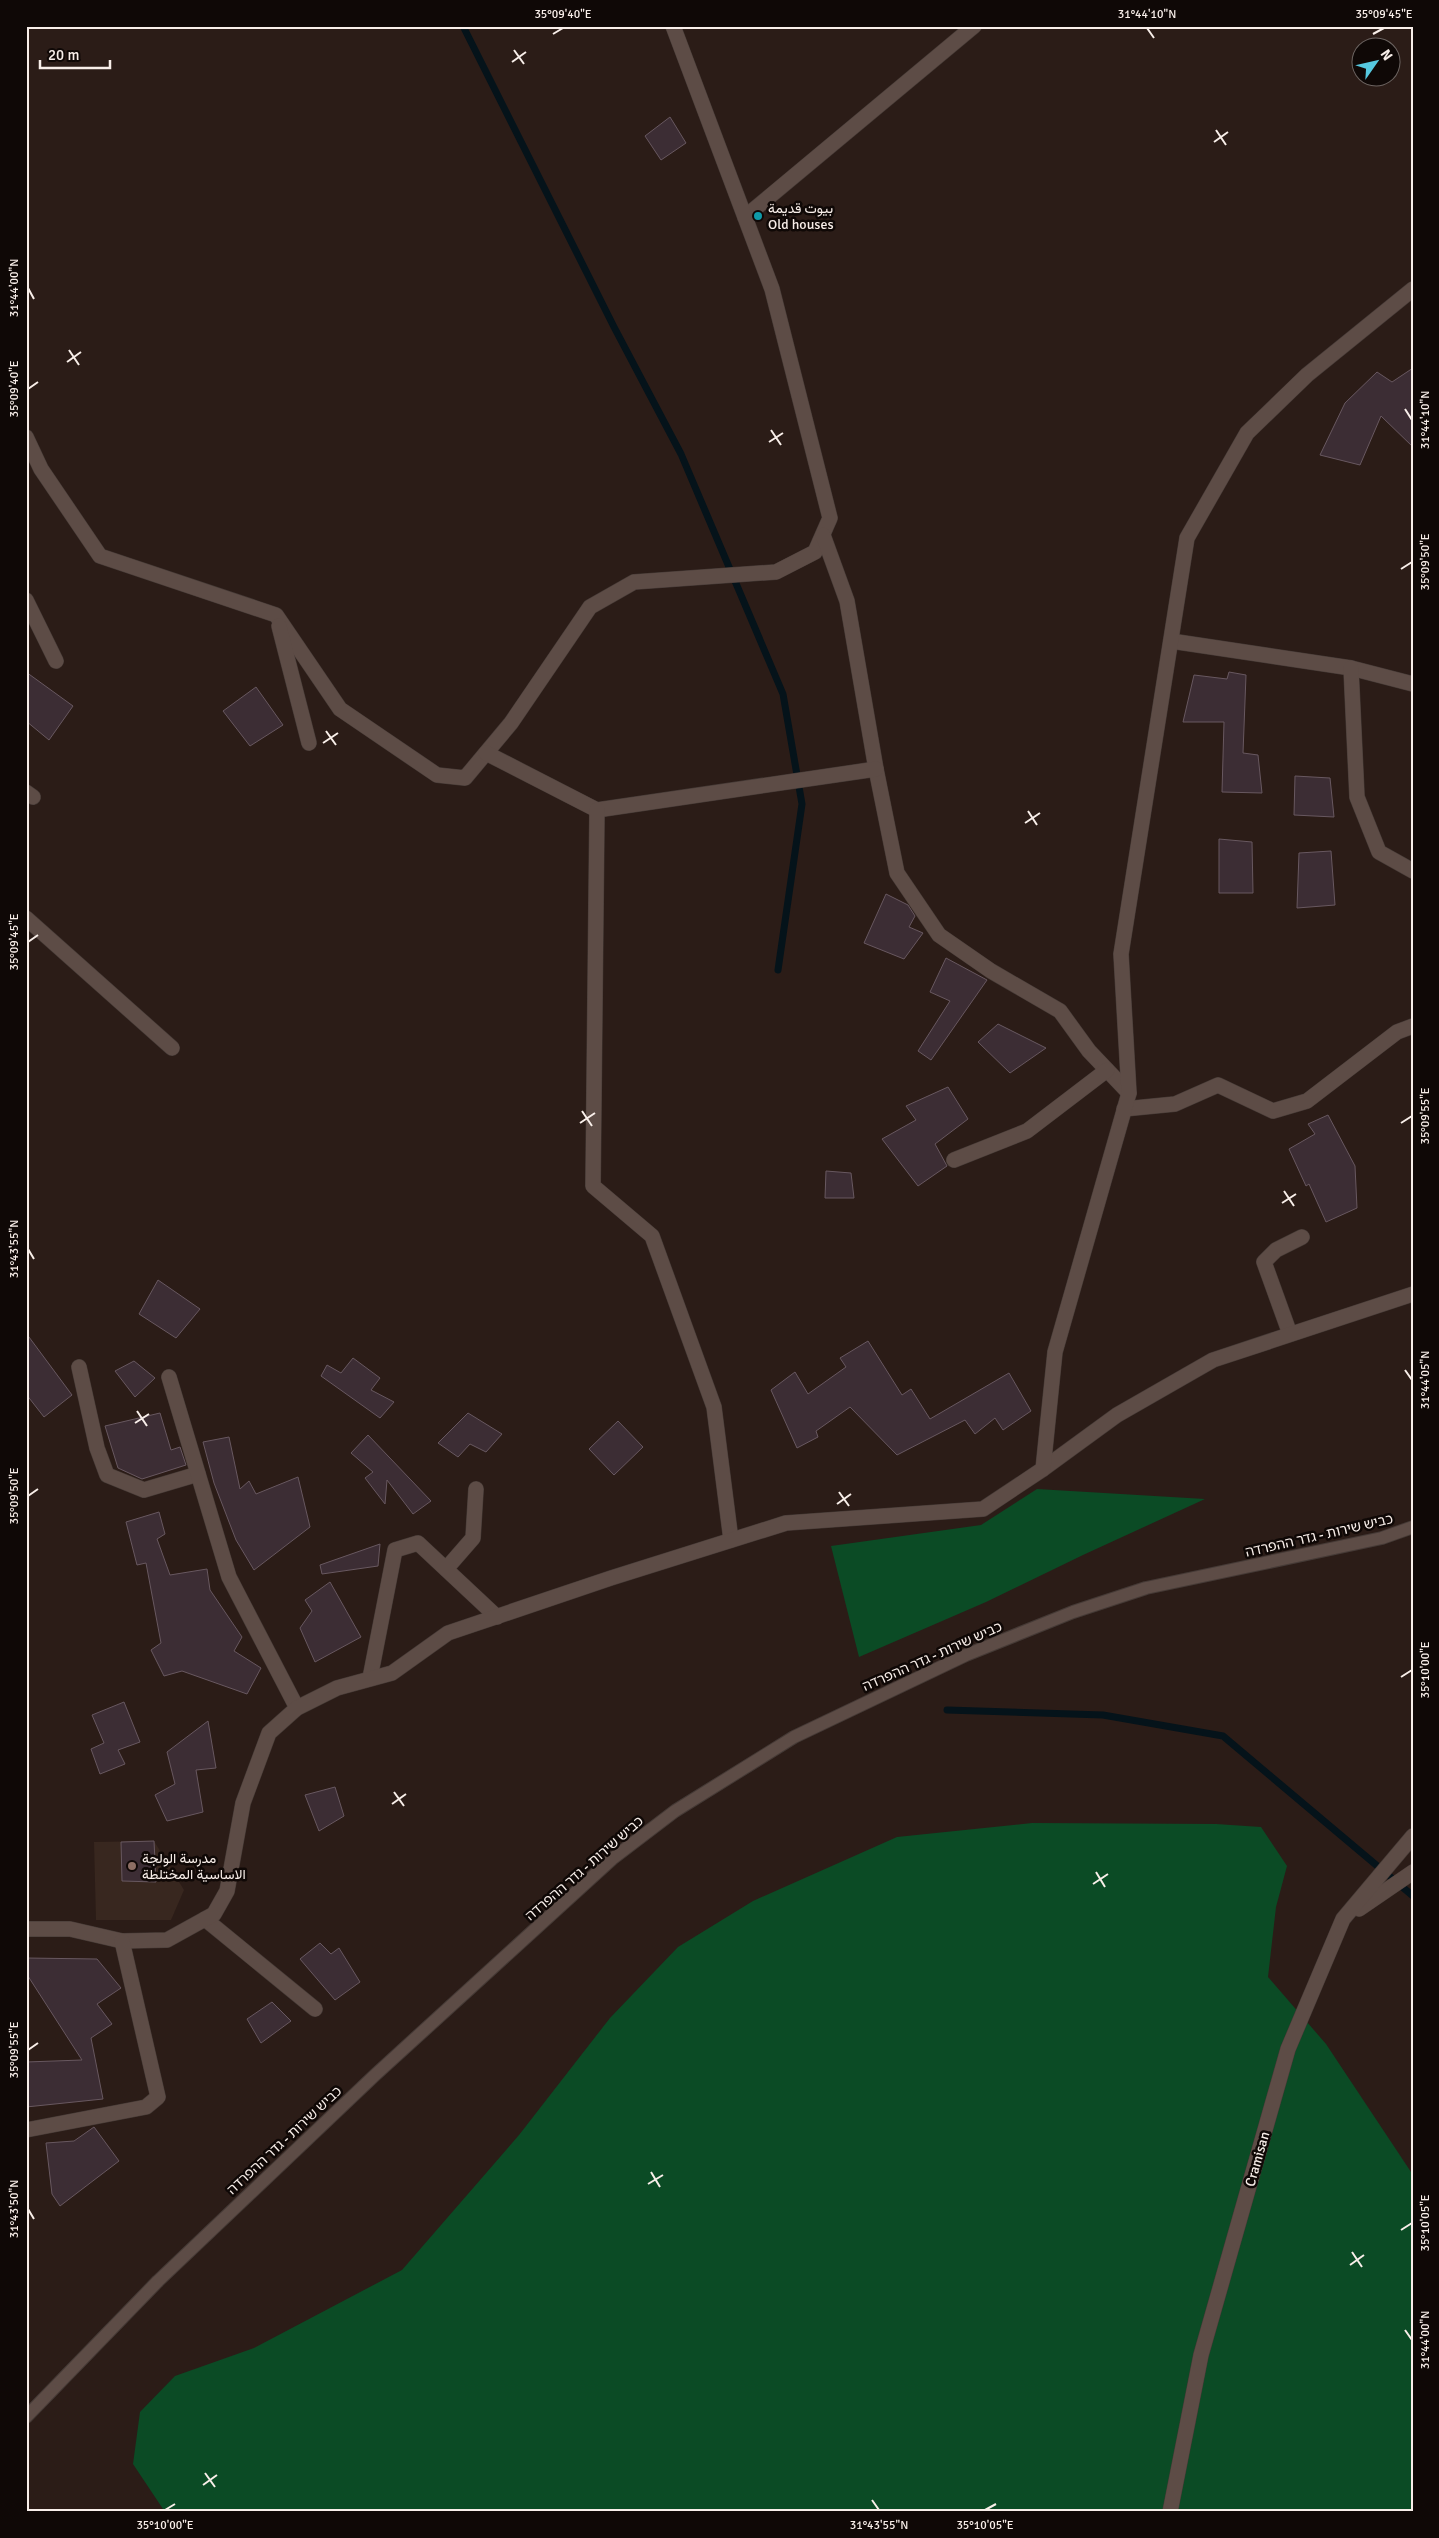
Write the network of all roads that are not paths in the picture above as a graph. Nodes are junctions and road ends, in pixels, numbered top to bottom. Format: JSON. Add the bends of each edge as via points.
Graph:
{"nodes":[{"id":1,"x":673,"y":26,"type":"edge"},
{"id":2,"x":974,"y":26,"type":"edge"},
{"id":3,"x":745,"y":217,"type":"junction"},
{"id":4,"x":1413,"y":289,"type":"edge"},
{"id":5,"x":26,"y":437,"type":"edge"},
{"id":6,"x":823,"y":535,"type":"junction"},
{"id":7,"x":26,"y":600,"type":"edge"},
{"id":8,"x":276,"y":615,"type":"junction"},
{"id":9,"x":1171,"y":641,"type":"junction"},
{"id":10,"x":56,"y":661,"type":"dead end"},
{"id":11,"x":1351,"y":668,"type":"junction"},
{"id":12,"x":1413,"y":684,"type":"edge"},
{"id":13,"x":309,"y":743,"type":"dead end"},
{"id":14,"x":486,"y":753,"type":"junction"},
{"id":15,"x":876,"y":769,"type":"junction"},
{"id":16,"x":597,"y":810,"type":"junction"},
{"id":17,"x":1413,"y":871,"type":"edge"},
{"id":18,"x":26,"y":918,"type":"edge"},
{"id":19,"x":1413,"y":1026,"type":"edge"},
{"id":20,"x":172,"y":1048,"type":"dead end"},
{"id":21,"x":1107,"y":1070,"type":"junction"},
{"id":22,"x":1129,"y":1093,"type":"junction"},
{"id":23,"x":1124,"y":1108,"type":"junction"},
{"id":24,"x":954,"y":1160,"type":"dead end"},
{"id":25,"x":1302,"y":1237,"type":"dead end"},
{"id":26,"x":1413,"y":1294,"type":"edge"},
{"id":27,"x":1290,"y":1334,"type":"junction"},
{"id":28,"x":79,"y":1366,"type":"dead end"},
{"id":29,"x":169,"y":1377,"type":"dead end"},
{"id":30,"x":1043,"y":1469,"type":"junction"},
{"id":31,"x":198,"y":1474,"type":"junction"},
{"id":32,"x":476,"y":1489,"type":"dead end"},
{"id":33,"x":1413,"y":1527,"type":"edge"},
{"id":34,"x":731,"y":1540,"type":"junction"},
{"id":35,"x":446,"y":1569,"type":"junction"},
{"id":36,"x":498,"y":1617,"type":"junction"},
{"id":37,"x":370,"y":1678,"type":"junction"},
{"id":38,"x":297,"y":1708,"type":"junction"},
{"id":39,"x":1413,"y":1836,"type":"edge"},
{"id":40,"x":1413,"y":1872,"type":"edge"},
{"id":41,"x":205,"y":1919,"type":"junction"},
{"id":42,"x":1343,"y":1919,"type":"junction"},
{"id":43,"x":26,"y":1929,"type":"edge"},
{"id":44,"x":122,"y":1941,"type":"junction"},
{"id":45,"x":315,"y":2009,"type":"dead end"},
{"id":46,"x":26,"y":2130,"type":"edge"},
{"id":47,"x":26,"y":2417,"type":"edge"},
{"id":48,"x":1170,"y":2512,"type":"edge"}],
"edges":[{"from":1,"to":3,"type":"street"},
{"from":2,"to":3,"type":"street"},
{"from":3,"to":6,"type":"street","via":[[772,288],[830,518]]},
{"from":4,"to":9,"type":"street","via":[[1307,375],[1247,433],[1186,538]]},
{"from":5,"to":8,"type":"street","via":[[41,469],[100,556]]},
{"from":6,"to":14,"type":"street","via":[[815,552],[776,572],[634,582],[590,607],[511,723]]},
{"from":6,"to":15,"type":"street","via":[[848,601]]},
{"from":7,"to":10,"type":"street"},
{"from":8,"to":13,"type":"street"},
{"from":8,"to":14,"type":"street","via":[[340,709],[438,775],[464,778]]},
{"from":9,"to":11,"type":"street"},
{"from":9,"to":22,"type":"street","via":[[1121,954]]},
{"from":11,"to":12,"type":"street"},
{"from":11,"to":17,"type":"street","via":[[1358,797],[1379,852]]},
{"from":14,"to":16,"type":"street"},
{"from":15,"to":16,"type":"street"},
{"from":15,"to":21,"type":"street","via":[[897,873],[939,935],[991,972],[1060,1011]]},
{"from":16,"to":34,"type":"street","via":[[593,1186],[652,1236],[714,1406]]},
{"from":18,"to":20,"type":"street"},
{"from":19,"to":23,"type":"street","via":[[1397,1032],[1307,1101],[1273,1111],[1218,1085],[1175,1104]]},
{"from":21,"to":22,"type":"street"},
{"from":21,"to":24,"type":"street","via":[[1027,1131]]},
{"from":22,"to":23,"type":"street"},
{"from":23,"to":30,"type":"street","via":[[1055,1352]]},
{"from":25,"to":27,"type":"street","via":[[1276,1250],[1264,1262]]},
{"from":26,"to":27,"type":"street"},
{"from":27,"to":30,"type":"street","via":[[1214,1360],[1117,1415]]},
{"from":28,"to":31,"type":"street","via":[[97,1448],[107,1475],[144,1490]]},
{"from":29,"to":31,"type":"street"},
{"from":30,"to":34,"type":"street","via":[[983,1509],[786,1523]]},
{"from":31,"to":38,"type":"street","via":[[229,1577]]},
{"from":32,"to":35,"type":"street","via":[[473,1538]]},
{"from":33,"to":47,"type":"lane","name":"כביש שירות - גדר ההפרדה","via":[[1382,1538],[1146,1588],[1073,1612],[966,1655],[794,1737],[748,1764],[675,1811],[583,1885],[375,2075],[158,2281]]},
{"from":34,"to":36,"type":"street"},
{"from":35,"to":36,"type":"street"},
{"from":35,"to":37,"type":"street","via":[[418,1543],[395,1550]]},
{"from":36,"to":37,"type":"street","via":[[448,1634],[392,1673]]},
{"from":37,"to":38,"type":"street","via":[[337,1688]]},
{"from":38,"to":41,"type":"street","via":[[269,1733],[243,1803],[227,1891],[214,1914]]},
{"from":39,"to":42,"type":"street","name":"Cramisan"},
{"from":40,"to":42,"type":"street"},
{"from":41,"to":44,"type":"street","via":[[167,1940]]},
{"from":41,"to":45,"type":"street"},
{"from":42,"to":48,"type":"street","name":"Cramisan","via":[[1286,2058],[1201,2355]]},
{"from":43,"to":44,"type":"street","via":[[70,1929]]},
{"from":44,"to":46,"type":"street","via":[[158,2097],[146,2107]]}]}
